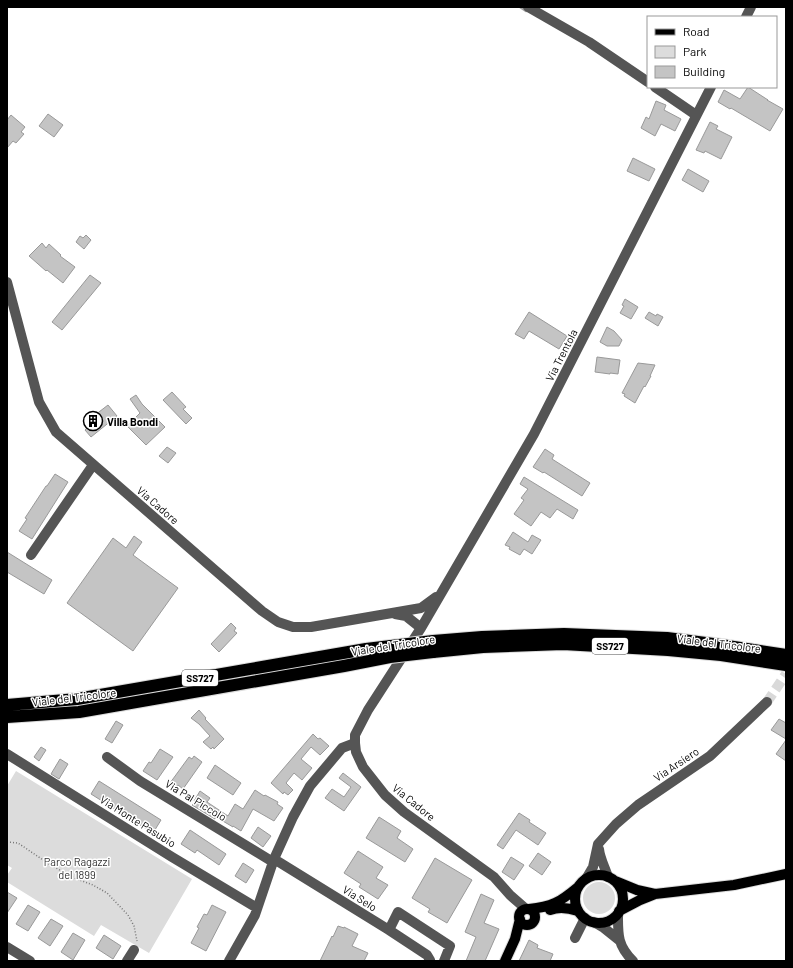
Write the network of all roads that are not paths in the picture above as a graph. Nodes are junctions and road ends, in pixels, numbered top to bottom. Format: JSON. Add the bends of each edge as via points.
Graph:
{"nodes":[{"id":1,"x":528,"y":7,"type":"edge"},
{"id":2,"x":751,"y":7,"type":"edge"},
{"id":3,"x":746,"y":16,"type":"edge"},
{"id":4,"x":647,"y":81,"type":"edge"},
{"id":5,"x":656,"y":88,"type":"edge"},
{"id":6,"x":710,"y":88,"type":"edge"},
{"id":7,"x":696,"y":115,"type":"junction"},
{"id":8,"x":7,"y":282,"type":"edge"},
{"id":9,"x":94,"y":465,"type":"junction"},
{"id":10,"x":32,"y":555,"type":"dead end"},
{"id":11,"x":440,"y":594,"type":"junction"},
{"id":12,"x":393,"y":613,"type":"junction"},
{"id":13,"x":421,"y":628,"type":"junction"},
{"id":14,"x":433,"y":646,"type":"junction"},
{"id":15,"x":391,"y":651,"type":"junction"},
{"id":16,"x":786,"y":655,"type":"edge"},
{"id":17,"x":786,"y":665,"type":"edge"},
{"id":18,"x":766,"y":702,"type":"tunnel mouth"},
{"id":19,"x":7,"y":705,"type":"edge"},
{"id":20,"x":7,"y":717,"type":"edge"},
{"id":21,"x":354,"y":744,"type":"junction"},
{"id":22,"x":7,"y":754,"type":"edge"},
{"id":23,"x":107,"y":757,"type":"dead end"},
{"id":24,"x":598,"y":844,"type":"junction"},
{"id":25,"x":274,"y":860,"type":"junction"},
{"id":26,"x":786,"y":874,"type":"edge"},
{"id":27,"x":586,"y":879,"type":"junction"},
{"id":28,"x":611,"y":879,"type":"junction"},
{"id":29,"x":578,"y":887,"type":"junction"},
{"id":30,"x":655,"y":894,"type":"junction"},
{"id":31,"x":257,"y":908,"type":"junction"},
{"id":32,"x":619,"y":912,"type":"junction"},
{"id":33,"x":526,"y":916,"type":"junction"},
{"id":34,"x":586,"y":917,"type":"junction"},
{"id":35,"x":389,"y":930,"type":"junction"},
{"id":36,"x":575,"y":938,"type":"dead end"},
{"id":37,"x":619,"y":940,"type":"junction"},
{"id":38,"x":7,"y":946,"type":"edge"},
{"id":39,"x":134,"y":950,"type":"road end"},
{"id":40,"x":30,"y":961,"type":"edge"},
{"id":41,"x":127,"y":961,"type":"edge"},
{"id":42,"x":229,"y":961,"type":"edge"},
{"id":43,"x":429,"y":961,"type":"edge"},
{"id":44,"x":444,"y":961,"type":"edge"},
{"id":45,"x":505,"y":961,"type":"edge"},
{"id":46,"x":633,"y":961,"type":"edge"}],
"edges":[{"from":1,"to":4,"type":"street","via":[[589,42]]},
{"from":2,"to":3,"type":"street"},
{"from":5,"to":7,"type":"street"},
{"from":6,"to":7,"type":"street","name":"Via Trentola"},
{"from":7,"to":11,"type":"street","name":"Via Trentola","via":[[534,434]]},
{"from":8,"to":9,"type":"street","name":"Via Cadore","via":[[39,402],[56,432]]},
{"from":9,"to":10,"type":"street"},
{"from":9,"to":12,"type":"street","name":"Via Cadore","via":[[262,611],[278,622],[293,627],[311,627]]},
{"from":11,"to":12,"type":"street","name":"Via Cadore","via":[[421,608]]},
{"from":11,"to":13,"type":"street","name":"Via Trentola"},
{"from":12,"to":13,"type":"street","via":[[406,616]]},
{"from":13,"to":21,"type":"street","via":[[368,710],[355,735]]},
{"from":14,"to":15,"type":"highway","name":"Viale del Tricolore","number":"SS727","bridge":true},
{"from":14,"to":16,"type":"highway","name":"Viale del Tricolore","number":"SS727","via":[[482,637],[564,634],[668,638]]},
{"from":14,"to":17,"type":"highway","name":"Viale del Tricolore","number":"SS727","via":[[563,644],[676,650]]},
{"from":15,"to":19,"type":"highway","name":"Viale del Tricolore","number":"SS727","via":[[366,649],[77,699]]},
{"from":15,"to":20,"type":"highway","name":"Viale del Tricolore","number":"SS727","via":[[344,666],[79,712]]},
{"from":18,"to":24,"type":"street","name":"Via Arsiero","via":[[710,756],[638,805]]},
{"from":21,"to":25,"type":"street","via":[[342,748],[310,786]]},
{"from":21,"to":33,"type":"street","name":"Via Cadore","via":[[363,767],[385,795],[494,877]]},
{"from":22,"to":31,"type":"street","name":"Via Monte Pasubio"},
{"from":23,"to":25,"type":"street","name":"Via Pal Piccolo","via":[[140,780]]},
{"from":24,"to":27,"type":"street","name":"Via Arsiero","via":[[593,867]]},
{"from":24,"to":28,"type":"street","via":[[600,857]]},
{"from":25,"to":31,"type":"street"},
{"from":25,"to":35,"type":"street","name":"Via Selo"},
{"from":26,"to":30,"type":"main road","via":[[734,885]]},
{"from":27,"to":28,"type":"main road","via":[[596,875]]},
{"from":27,"to":29,"type":"main road"},
{"from":28,"to":30,"type":"main road","via":[[637,890]]},
{"from":28,"to":32,"type":"main road","via":[[618,884],[622,895]]},
{"from":29,"to":33,"type":"main road","via":[[556,903]]},
{"from":29,"to":34,"type":"main road","via":[[576,905]]},
{"from":30,"to":32,"type":"main road"},
{"from":31,"to":42,"type":"street"},
{"from":32,"to":34,"type":"main road","via":[[604,922]]},
{"from":32,"to":37,"type":"street"},
{"from":33,"to":34,"type":"main road","via":[[562,907]]},
{"from":33,"to":45,"type":"main road"},
{"from":34,"to":36,"type":"street"},
{"from":34,"to":37,"type":"street"},
{"from":35,"to":43,"type":"street","name":"Via Selo","via":[[427,955]]},
{"from":35,"to":44,"type":"street","via":[[398,912],[450,946]]},
{"from":37,"to":46,"type":"street"},
{"from":38,"to":40,"type":"street"},
{"from":39,"to":41,"type":"street"}]}
